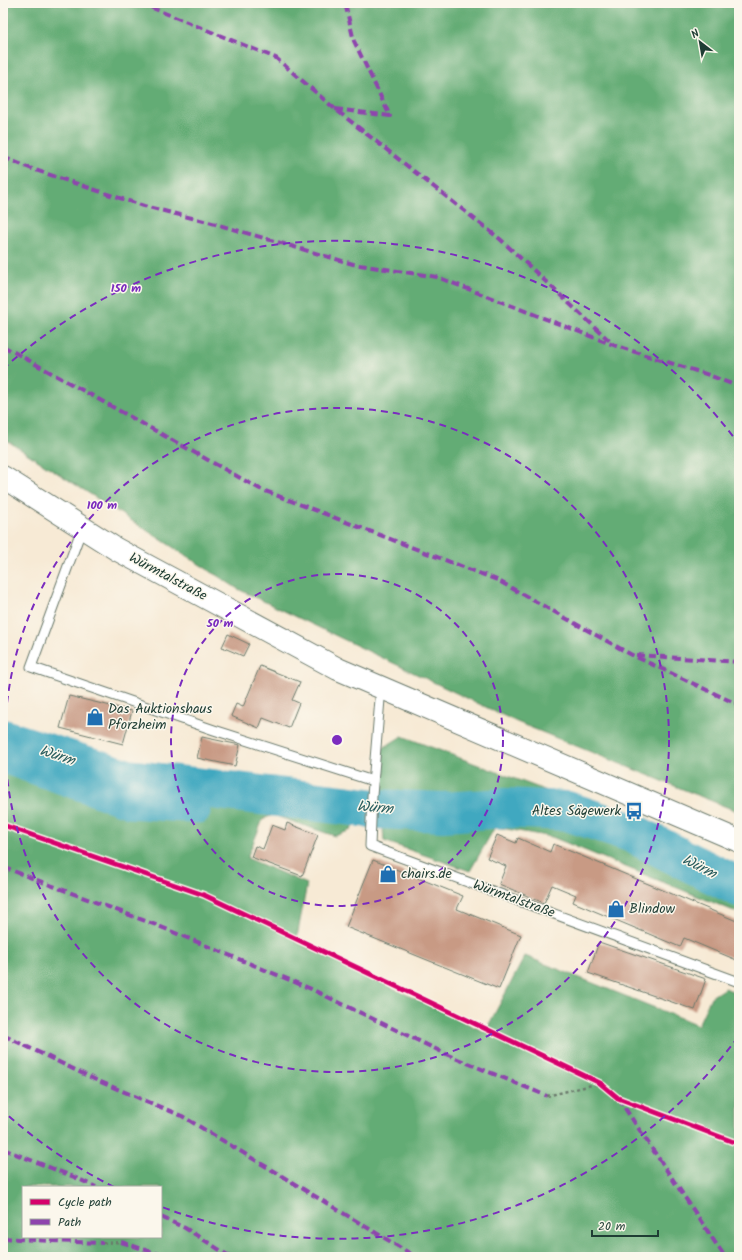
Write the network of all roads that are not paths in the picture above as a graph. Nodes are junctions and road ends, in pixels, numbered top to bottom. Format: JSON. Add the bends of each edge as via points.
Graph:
{"nodes":[{"id":1,"x":3,"y":477,"type":"edge"},
{"id":2,"x":82,"y":528,"type":"junction"},
{"id":3,"x":381,"y":688,"type":"junction"},
{"id":4,"x":373,"y":781,"type":"junction"},
{"id":5,"x":739,"y":841,"type":"edge"},
{"id":6,"x":739,"y":982,"type":"edge"}],
"edges":[{"from":1,"to":2,"type":"main road","name":"Würmtalstraße"},
{"from":2,"to":3,"type":"main road","name":"Würmtalstraße","via":[[338,669]]},
{"from":2,"to":4,"type":"lane","via":[[31,667]]},
{"from":3,"to":4,"type":"lane","name":"Würmtalstraße"},
{"from":3,"to":5,"type":"main road","name":"Würmtalstraße"},
{"from":4,"to":6,"type":"lane","name":"Würmtalstraße","via":[[370,846]]}]}
